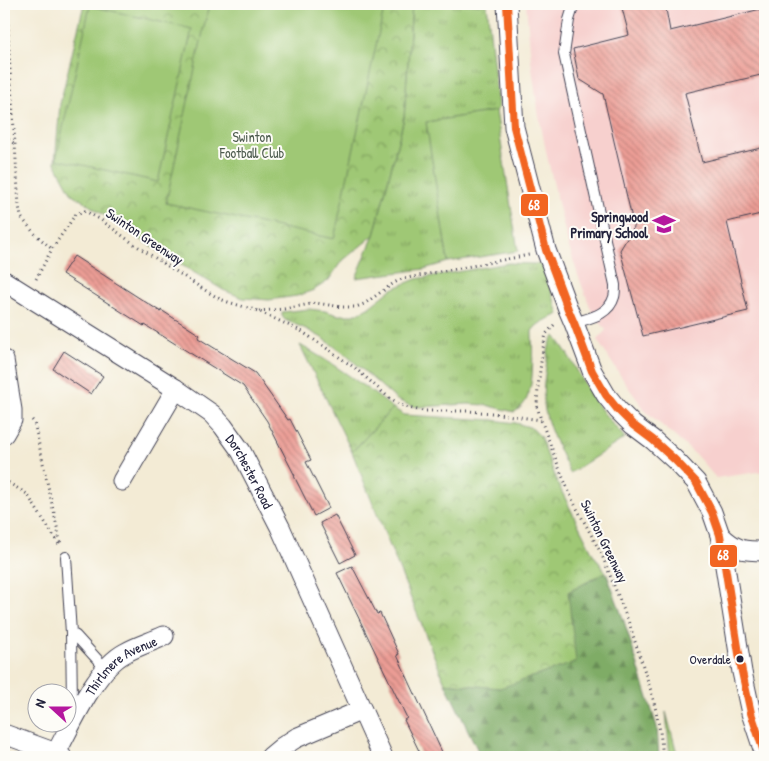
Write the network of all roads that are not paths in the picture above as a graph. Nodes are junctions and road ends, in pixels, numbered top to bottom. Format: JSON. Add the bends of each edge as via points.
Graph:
{"nodes":[{"id":1,"x":507,"y":4,"type":"edge"},
{"id":2,"x":574,"y":4,"type":"edge"},
{"id":3,"x":4,"y":281,"type":"edge"},
{"id":4,"x":574,"y":323,"type":"junction"},
{"id":5,"x":4,"y":360,"type":"edge"},
{"id":6,"x":176,"y":390,"type":"junction"},
{"id":7,"x":4,"y":434,"type":"edge"},
{"id":8,"x":122,"y":481,"type":"dead end"},
{"id":9,"x":720,"y":535,"type":"junction"},
{"id":10,"x":765,"y":551,"type":"edge"},
{"id":11,"x":66,"y":557,"type":"dead end"},
{"id":12,"x":71,"y":633,"type":"junction"},
{"id":13,"x":164,"y":636,"type":"dead end"},
{"id":14,"x":106,"y":669,"type":"junction"},
{"id":15,"x":80,"y":707,"type":"junction"},
{"id":16,"x":362,"y":710,"type":"junction"},
{"id":17,"x":4,"y":734,"type":"edge"},
{"id":18,"x":59,"y":755,"type":"edge"},
{"id":19,"x":765,"y":755,"type":"edge"},
{"id":20,"x":270,"y":757,"type":"edge"},
{"id":21,"x":383,"y":757,"type":"edge"}],
"edges":[{"from":1,"to":4,"type":"street","via":[[514,127],[546,250]]},
{"from":2,"to":4,"type":"lane","via":[[564,54],[615,285],[609,307],[600,314]]},
{"from":3,"to":6,"type":"street","name":"Dorchester Road"},
{"from":4,"to":9,"type":"street","via":[[592,370],[606,395],[633,425],[696,482]]},
{"from":5,"to":7,"type":"street","via":[[12,420]]},
{"from":6,"to":8,"type":"street"},
{"from":6,"to":16,"type":"street","name":"Dorchester Road","via":[[212,414],[241,451],[280,527]]},
{"from":9,"to":10,"type":"street","via":[[738,548]]},
{"from":9,"to":19,"type":"street","via":[[742,672]]},
{"from":11,"to":12,"type":"lane"},
{"from":12,"to":14,"type":"lane"},
{"from":12,"to":15,"type":"lane","via":[[72,702]]},
{"from":13,"to":14,"type":"street","name":"Thirlmere Avenue","via":[[124,654]]},
{"from":14,"to":15,"type":"street","name":"Thirlmere Avenue"},
{"from":15,"to":18,"type":"street","name":"Thirlmere Avenue"},
{"from":16,"to":20,"type":"street","via":[[296,738]]},
{"from":16,"to":21,"type":"street","name":"Dorchester Road"},
{"from":17,"to":18,"type":"street"}]}
